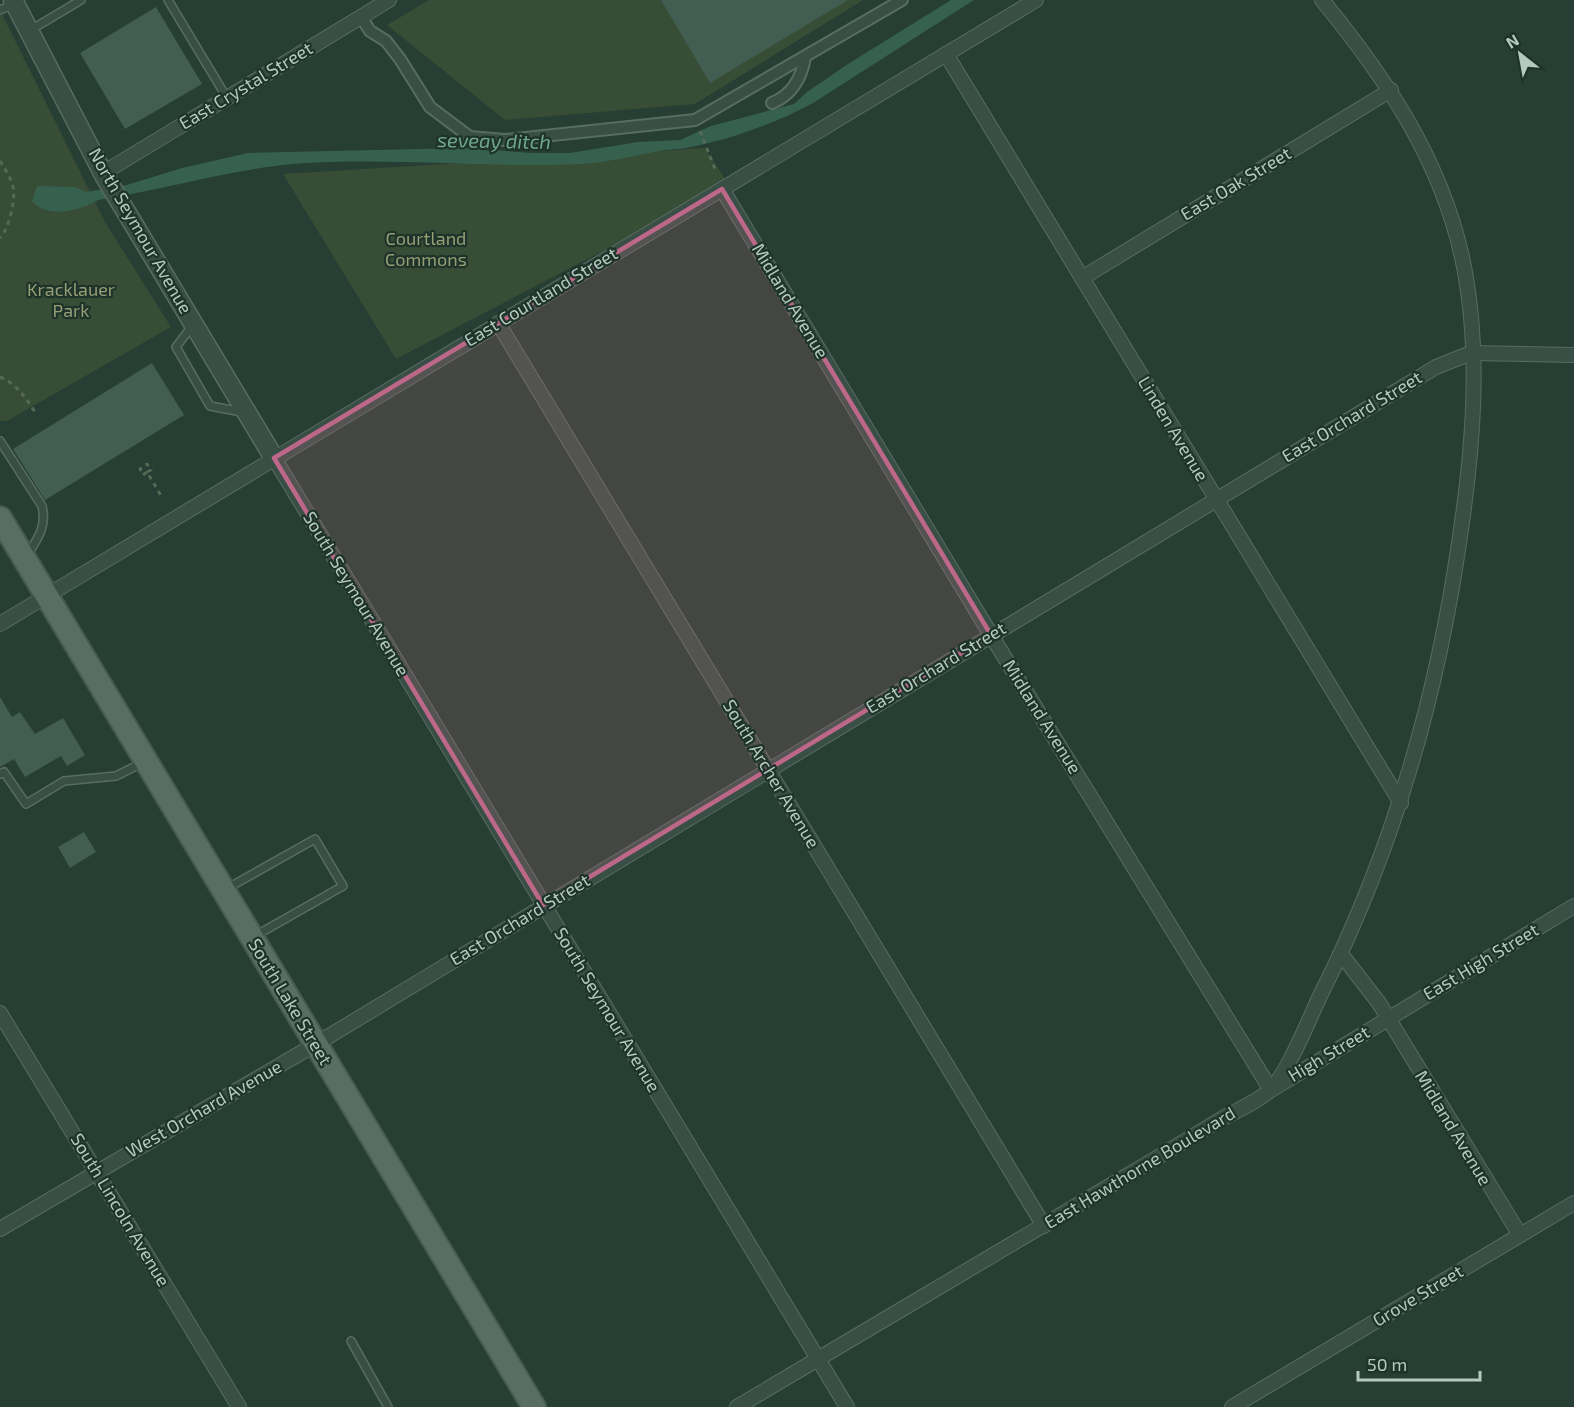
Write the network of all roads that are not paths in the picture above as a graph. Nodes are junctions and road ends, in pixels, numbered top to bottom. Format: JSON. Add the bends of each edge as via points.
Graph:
{"nodes":[{"id":1,"x":81,"y":0,"type":"edge"},
{"id":2,"x":168,"y":0,"type":"edge"},
{"id":3,"x":389,"y":0,"type":"edge"},
{"id":4,"x":902,"y":0,"type":"edge"},
{"id":5,"x":1036,"y":0,"type":"edge"},
{"id":6,"x":1322,"y":0,"type":"edge"},
{"id":7,"x":9,"y":4,"type":"edge"},
{"id":8,"x":361,"y":17,"type":"junction"},
{"id":9,"x":29,"y":31,"type":"junction"},
{"id":10,"x":946,"y":54,"type":"junction"},
{"id":11,"x":805,"y":57,"type":"junction"},
{"id":12,"x":1391,"y":90,"type":"junction"},
{"id":13,"x":227,"y":98,"type":"junction"},
{"id":14,"x":772,"y":103,"type":"dead end"},
{"id":15,"x":104,"y":174,"type":"junction"},
{"id":16,"x":722,"y":189,"type":"junction"},
{"id":17,"x":1082,"y":278,"type":"junction"},
{"id":18,"x":498,"y":323,"type":"junction"},
{"id":19,"x":194,"y":324,"type":"junction"},
{"id":20,"x":1471,"y":352,"type":"junction"},
{"id":21,"x":1574,"y":355,"type":"edge"},
{"id":22,"x":247,"y":414,"type":"junction"},
{"id":23,"x":0,"y":441,"type":"edge"},
{"id":24,"x":274,"y":458,"type":"junction"},
{"id":25,"x":1216,"y":500,"type":"junction"},
{"id":26,"x":0,"y":518,"type":"edge"},
{"id":27,"x":13,"y":549,"type":"edge"},
{"id":28,"x":47,"y":596,"type":"junction"},
{"id":29,"x":0,"y":624,"type":"edge"},
{"id":30,"x":992,"y":635,"type":"junction"},
{"id":31,"x":146,"y":761,"type":"junction"},
{"id":32,"x":768,"y":769,"type":"junction"},
{"id":33,"x":0,"y":774,"type":"edge"},
{"id":34,"x":1401,"y":803,"type":"junction"},
{"id":35,"x":224,"y":891,"type":"junction"},
{"id":36,"x":543,"y":905,"type":"junction"},
{"id":37,"x":1574,"y":906,"type":"edge"},
{"id":38,"x":252,"y":938,"type":"junction"},
{"id":39,"x":1341,"y":954,"type":"junction"},
{"id":40,"x":0,"y":1013,"type":"edge"},
{"id":41,"x":1387,"y":1019,"type":"junction"},
{"id":42,"x":316,"y":1044,"type":"junction"},
{"id":43,"x":1271,"y":1090,"type":"junction"},
{"id":44,"x":96,"y":1172,"type":"junction"},
{"id":45,"x":1574,"y":1203,"type":"edge"},
{"id":46,"x":1044,"y":1226,"type":"junction"},
{"id":47,"x":0,"y":1229,"type":"edge"},
{"id":48,"x":1520,"y":1235,"type":"junction"},
{"id":49,"x":351,"y":1341,"type":"dead end"},
{"id":50,"x":818,"y":1359,"type":"junction"},
{"id":51,"x":239,"y":1407,"type":"edge"},
{"id":52,"x":388,"y":1407,"type":"edge"},
{"id":53,"x":534,"y":1407,"type":"edge"},
{"id":54,"x":737,"y":1407,"type":"edge"},
{"id":55,"x":846,"y":1407,"type":"edge"},
{"id":56,"x":1232,"y":1407,"type":"edge"}],
"edges":[{"from":1,"to":9,"type":"lane"},
{"from":2,"to":13,"type":"lane"},
{"from":3,"to":8,"type":"street","name":"East Crystal Street"},
{"from":4,"to":11,"type":"street"},
{"from":5,"to":10,"type":"street","name":"East Courtland Street"},
{"from":6,"to":12,"type":"street"},
{"from":7,"to":9,"type":"street","name":"North Seymour Avenue"},
{"from":8,"to":11,"type":"street","via":[[400,59],[430,107],[470,137],[505,140],[695,120]]},
{"from":8,"to":13,"type":"street","name":"East Crystal Street"},
{"from":9,"to":15,"type":"street","name":"North Seymour Avenue"},
{"from":10,"to":16,"type":"street","name":"East Courtland Street"},
{"from":10,"to":17,"type":"street","name":"Linden Avenue"},
{"from":11,"to":14,"type":"street","via":[[803,73],[794,87]]},
{"from":12,"to":17,"type":"street","name":"East Oak Street"},
{"from":12,"to":20,"type":"street","via":[[1432,165],[1447,202],[1464,272],[1471,316]]},
{"from":13,"to":15,"type":"street","name":"East Crystal Street"},
{"from":15,"to":19,"type":"street","name":"North Seymour Avenue"},
{"from":16,"to":18,"type":"street","name":"East Courtland Street"},
{"from":16,"to":30,"type":"street","name":"Midland Avenue"},
{"from":17,"to":25,"type":"street","name":"Linden Avenue"},
{"from":18,"to":24,"type":"street","name":"East Courtland Street"},
{"from":18,"to":32,"type":"street","name":"South Archer Avenue"},
{"from":19,"to":22,"type":"street","name":"North Seymour Avenue"},
{"from":19,"to":22,"type":"lane","via":[[176,347],[210,406]]},
{"from":20,"to":21,"type":"street","name":"East Orchard Street"},
{"from":20,"to":25,"type":"street","name":"East Orchard Street","via":[[1436,367]]},
{"from":20,"to":34,"type":"street","via":[[1469,463],[1447,624]]},
{"from":22,"to":24,"type":"street","name":"North Seymour Avenue"},
{"from":23,"to":27,"type":"lane","via":[[42,506],[45,518],[43,529]]},
{"from":24,"to":28,"type":"street","name":"East Courtland Street"},
{"from":24,"to":36,"type":"street","name":"South Seymour Avenue"},
{"from":25,"to":30,"type":"street","name":"East Orchard Street"},
{"from":25,"to":34,"type":"street","name":"Linden Avenue"},
{"from":26,"to":27,"type":"main road","name":"South Lake Street"},
{"from":27,"to":28,"type":"main road","name":"South Lake Street"},
{"from":28,"to":29,"type":"street","name":"East Courtland Street"},
{"from":28,"to":31,"type":"main road","name":"South Lake Street"},
{"from":30,"to":32,"type":"street","name":"East Orchard Street"},
{"from":30,"to":43,"type":"street","name":"Midland Avenue"},
{"from":31,"to":33,"type":"lane","via":[[116,776],[71,778],[26,804],[3,772]]},
{"from":31,"to":35,"type":"main road","name":"South Lake Street"},
{"from":32,"to":36,"type":"street","name":"East Orchard Street"},
{"from":32,"to":46,"type":"street","name":"South Archer Avenue"},
{"from":34,"to":39,"type":"street"},
{"from":35,"to":38,"type":"main road","name":"South Lake Street"},
{"from":35,"to":38,"type":"lane","via":[[315,839],[343,886]]},
{"from":36,"to":42,"type":"street","name":"East Orchard Street"},
{"from":36,"to":50,"type":"street","name":"South Seymour Avenue"},
{"from":37,"to":41,"type":"street","name":"East High Street"},
{"from":38,"to":42,"type":"main road","name":"South Lake Street"},
{"from":39,"to":41,"type":"street","name":"Midland Avenue"},
{"from":39,"to":43,"type":"street"},
{"from":40,"to":44,"type":"street","name":"South Lincoln Avenue"},
{"from":41,"to":43,"type":"street","name":"High Street"},
{"from":41,"to":48,"type":"street","name":"Midland Avenue"},
{"from":42,"to":44,"type":"street","name":"West Orchard Avenue"},
{"from":42,"to":53,"type":"main road","name":"South Lake Street"},
{"from":43,"to":46,"type":"street","name":"East Hawthorne Boulevard"},
{"from":44,"to":47,"type":"street","name":"West Orchard Avenue"},
{"from":44,"to":51,"type":"street","name":"South Lincoln Avenue"},
{"from":45,"to":48,"type":"street","name":"Grove Street"},
{"from":46,"to":50,"type":"street","name":"East Hawthorne Boulevard"},
{"from":48,"to":56,"type":"street","name":"Grove Street"},
{"from":49,"to":52,"type":"lane"},
{"from":50,"to":54,"type":"street","name":"East Hawthorne Boulevard"},
{"from":50,"to":55,"type":"street","name":"South Seymour Avenue"}]}
